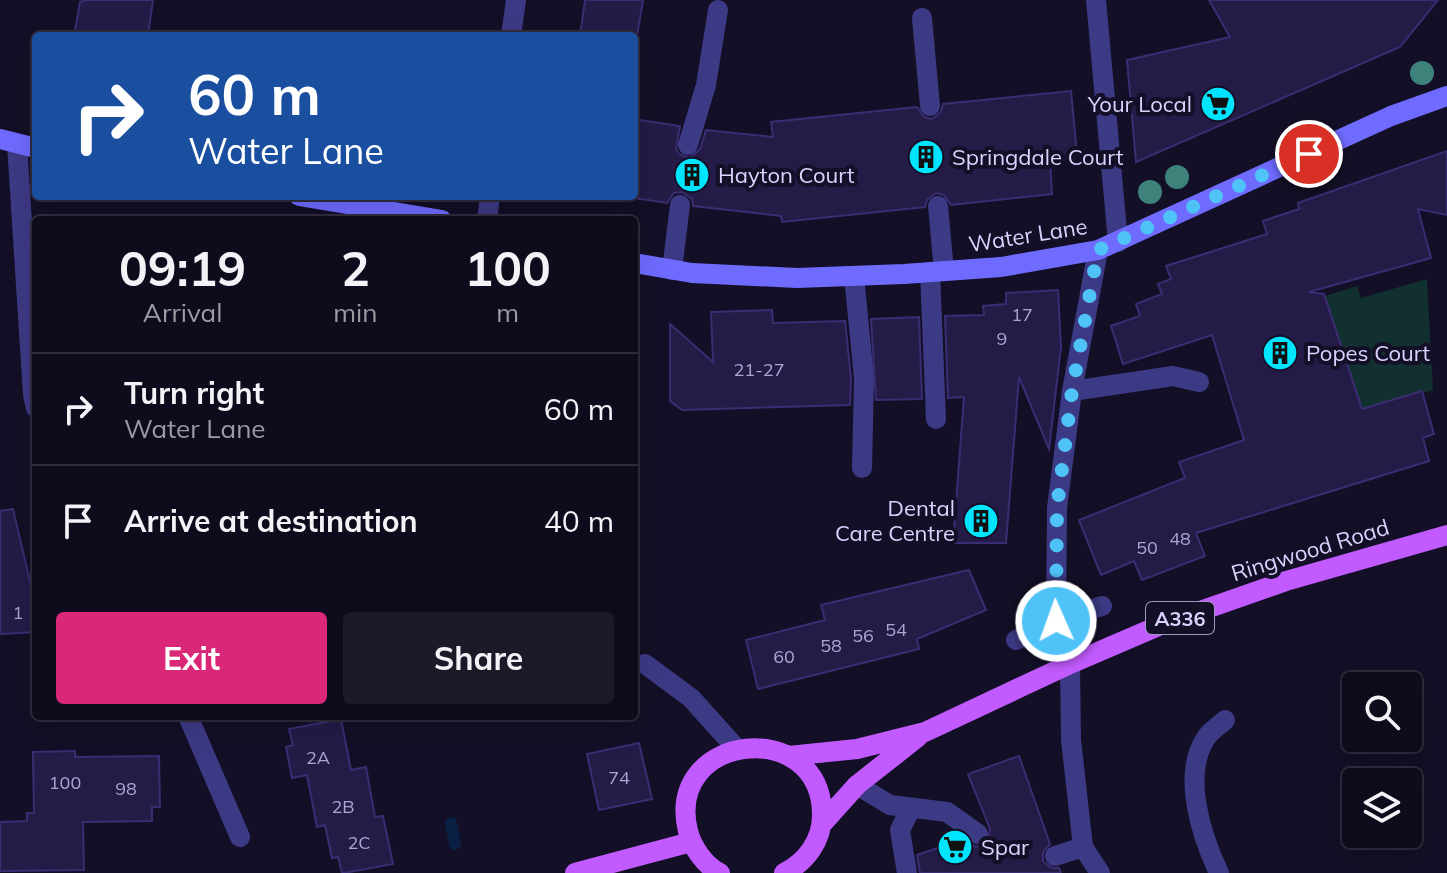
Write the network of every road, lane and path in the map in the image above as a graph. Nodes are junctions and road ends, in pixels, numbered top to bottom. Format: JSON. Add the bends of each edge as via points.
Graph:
{"nodes":[{"id":1,"x":516,"y":0,"type":"edge"},
{"id":2,"x":1096,"y":0,"type":"edge"},
{"id":3,"x":718,"y":10,"type":"dead end"},
{"id":4,"x":922,"y":18,"type":"dead end"},
{"id":5,"x":512,"y":32,"type":"edge"},
{"id":6,"x":1446,"y":95,"type":"edge"},
{"id":7,"x":930,"y":106,"type":"dead end"},
{"id":8,"x":18,"y":144,"type":"edge"},
{"id":9,"x":688,"y":145,"type":"dead end"},
{"id":10,"x":323,"y":200,"type":"edge"},
{"id":11,"x":680,"y":205,"type":"dead end"},
{"id":12,"x":938,"y":206,"type":"dead end"},
{"id":13,"x":418,"y":216,"type":"edge"},
{"id":14,"x":1118,"y":242,"type":"junction"},
{"id":15,"x":1098,"y":250,"type":"junction"},
{"id":16,"x":638,"y":264,"type":"edge"},
{"id":17,"x":672,"y":270,"type":"junction"},
{"id":18,"x":937,"y":272,"type":"junction"},
{"id":19,"x":854,"y":276,"type":"junction"},
{"id":20,"x":32,"y":378,"type":"edge"},
{"id":21,"x":1199,"y":382,"type":"dead end"},
{"id":22,"x":1072,"y":391,"type":"junction"},
{"id":23,"x":936,"y":419,"type":"dead end"},
{"id":24,"x":862,"y":468,"type":"dead end"},
{"id":25,"x":1447,"y":535,"type":"edge"},
{"id":26,"x":1102,"y":606,"type":"dead end"},
{"id":27,"x":1056,"y":621,"type":"junction"},
{"id":28,"x":1016,"y":640,"type":"dead end"},
{"id":29,"x":645,"y":664,"type":"dead end"},
{"id":30,"x":1070,"y":664,"type":"junction"},
{"id":31,"x":190,"y":720,"type":"edge"},
{"id":32,"x":1225,"y":720,"type":"dead end"},
{"id":33,"x":925,"y":732,"type":"junction"},
{"id":34,"x":736,"y":748,"type":"junction"},
{"id":35,"x":789,"y":756,"type":"junction"},
{"id":36,"x":857,"y":785,"type":"junction"},
{"id":37,"x":911,"y":808,"type":"junction"},
{"id":38,"x":822,"y":824,"type":"junction"},
{"id":39,"x":978,"y":834,"type":"dead end"},
{"id":40,"x":240,"y":837,"type":"dead end"},
{"id":41,"x":691,"y":842,"type":"junction"},
{"id":42,"x":1083,"y":847,"type":"junction"},
{"id":43,"x":1055,"y":856,"type":"dead end"},
{"id":44,"x":575,"y":873,"type":"edge"},
{"id":45,"x":720,"y":873,"type":"edge"},
{"id":46,"x":784,"y":873,"type":"edge"},
{"id":47,"x":907,"y":873,"type":"edge"},
{"id":48,"x":1100,"y":873,"type":"edge"},
{"id":49,"x":1219,"y":873,"type":"edge"}],
"edges":[{"from":1,"to":5,"type":"street"},
{"from":2,"to":14,"type":"street"},
{"from":3,"to":9,"type":"street","via":[[706,85]]},
{"from":4,"to":7,"type":"street"},
{"from":6,"to":14,"type":"street","name":"Water Lane"},
{"from":8,"to":20,"type":"street"},
{"from":10,"to":13,"type":"street"},
{"from":11,"to":17,"type":"street"},
{"from":12,"to":18,"type":"street"},
{"from":14,"to":15,"type":"street","name":"Water Lane"},
{"from":15,"to":18,"type":"street","name":"Water Lane"},
{"from":15,"to":22,"type":"street"},
{"from":16,"to":17,"type":"street","name":"Water Lane"},
{"from":17,"to":19,"type":"street","name":"Water Lane"},
{"from":18,"to":19,"type":"street","name":"Water Lane"},
{"from":18,"to":23,"type":"street"},
{"from":19,"to":24,"type":"street","via":[[864,378]]},
{"from":21,"to":22,"type":"street","via":[[1173,376]]},
{"from":22,"to":27,"type":"street","via":[[1057,508]]},
{"from":25,"to":30,"type":"main road","name":"Ringwood Road","number":"A336","via":[[1286,581]]},
{"from":26,"to":27,"type":"street"},
{"from":27,"to":28,"type":"street"},
{"from":29,"to":34,"type":"street","via":[[691,698]]},
{"from":30,"to":33,"type":"main road","name":"Ringwood Road","number":"A336"},
{"from":30,"to":42,"type":"street","via":[[1071,740]]},
{"from":31,"to":40,"type":"street"},
{"from":32,"to":49,"type":"street","via":[[1206,737],[1198,755],[1195,789],[1197,816]]},
{"from":33,"to":35,"type":"main road","name":"Ringwood Road","number":"A336","via":[[857,749]]},
{"from":33,"to":36,"type":"main road","name":"Ringwood Road","number":"A336"},
{"from":34,"to":35,"type":"main road","name":"Ringwood Road","via":[[767,747]]},
{"from":34,"to":41,"type":"main road","via":[[714,758],[697,775],[686,802]]},
{"from":35,"to":38,"type":"main road","via":[[814,782]]},
{"from":36,"to":37,"type":"street","via":[[890,805]]},
{"from":36,"to":38,"type":"main road","name":"Ringwood Road","number":"A336"},
{"from":37,"to":39,"type":"street","via":[[947,812]]},
{"from":37,"to":47,"type":"street","via":[[900,830]]},
{"from":38,"to":46,"type":"main road","name":"Ringwood Road","via":[[799,866]]},
{"from":41,"to":44,"type":"main road"},
{"from":41,"to":45,"type":"main road"},
{"from":42,"to":43,"type":"street"},
{"from":42,"to":48,"type":"street"}]}
